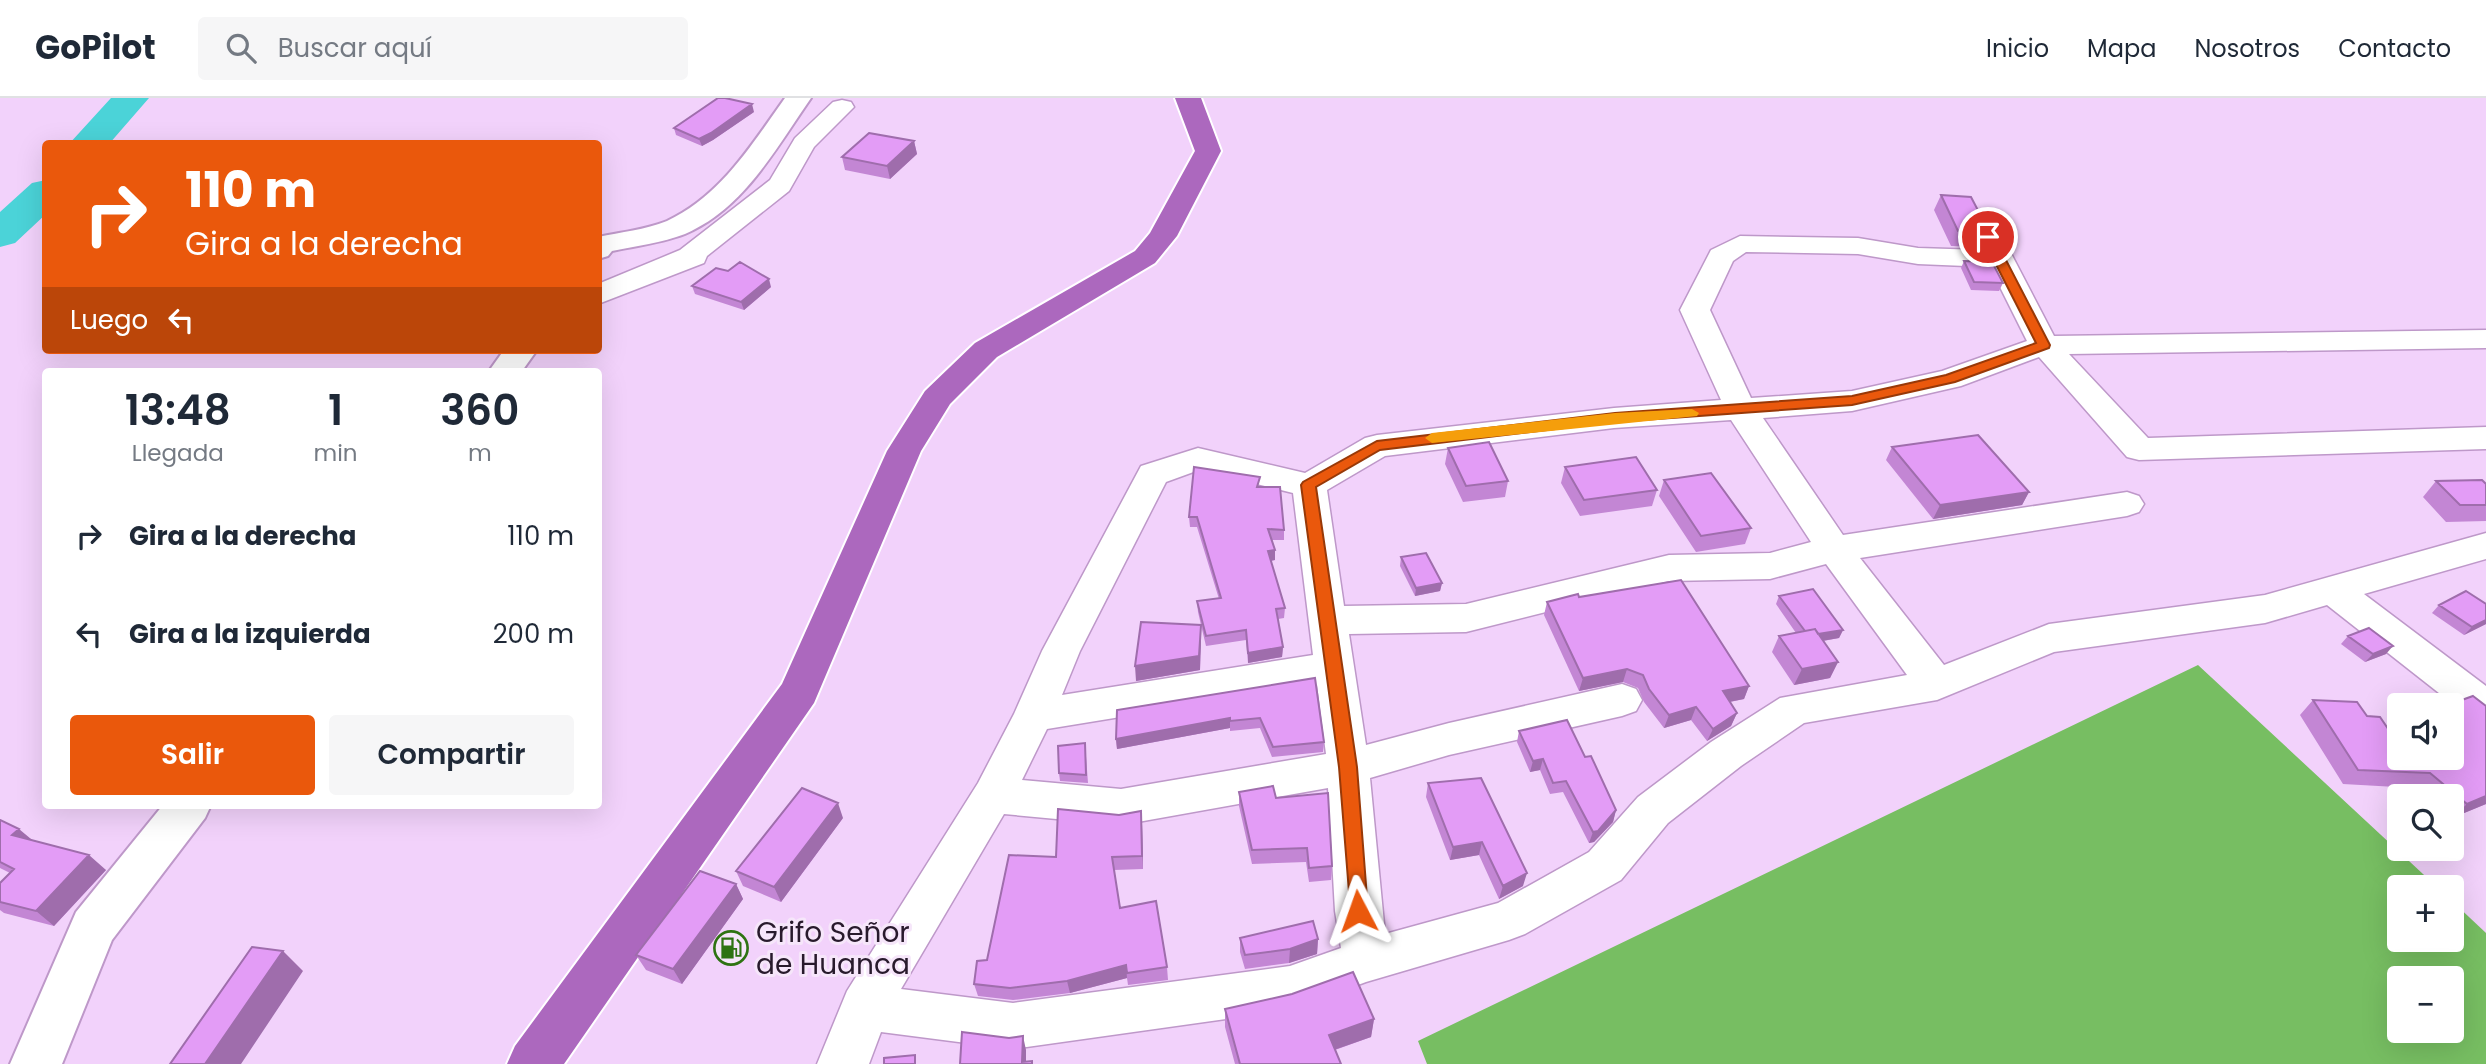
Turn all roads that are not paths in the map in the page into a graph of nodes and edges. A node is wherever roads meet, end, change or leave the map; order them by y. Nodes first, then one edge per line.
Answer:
1 (798, 98) edge
2 (1188, 98) edge
3 (842, 107) dead end
4 (602, 245) edge
5 (1994, 248) joint
6 (602, 293) edge
7 (2486, 338) edge
8 (2044, 345) junction
9 (518, 354) edge
10 (507, 368) edge
11 (1741, 410) junction
12 (2486, 438) edge
13 (1309, 485) junction
14 (2127, 504) dead end
15 (2486, 546) edge
16 (1834, 549) junction
17 (2333, 590) junction
18 (1328, 620) junction
19 (1334, 667) junction
20 (1937, 685) junction
21 (1622, 700) dead end
22 (2486, 708) edge
23 (1034, 715) junction
24 (1348, 767) junction
25 (993, 795) junction
26 (186, 809) edge
27 (1366, 961) junction
28 (864, 1007) junction
29 (36, 1064) edge
30 (533, 1064) edge
31 (842, 1064) edge

1 - 4 street
2 - 30 highway
3 - 6 street
5 - 8 street
5 - 11 street
7 - 8 street
8 - 11 street
8 - 12 street
9 - 10 street
11 - 13 street
11 - 16 street
13 - 18 street
13 - 23 street
14 - 16 street
15 - 17 street
16 - 18 street
16 - 20 street
17 - 20 street
17 - 22 street
18 - 19 street
19 - 23 street
19 - 24 street
20 - 27 street
21 - 24 street
23 - 25 street
24 - 25 street
24 - 27 street
25 - 28 street
26 - 29 street
27 - 28 street
28 - 31 street

